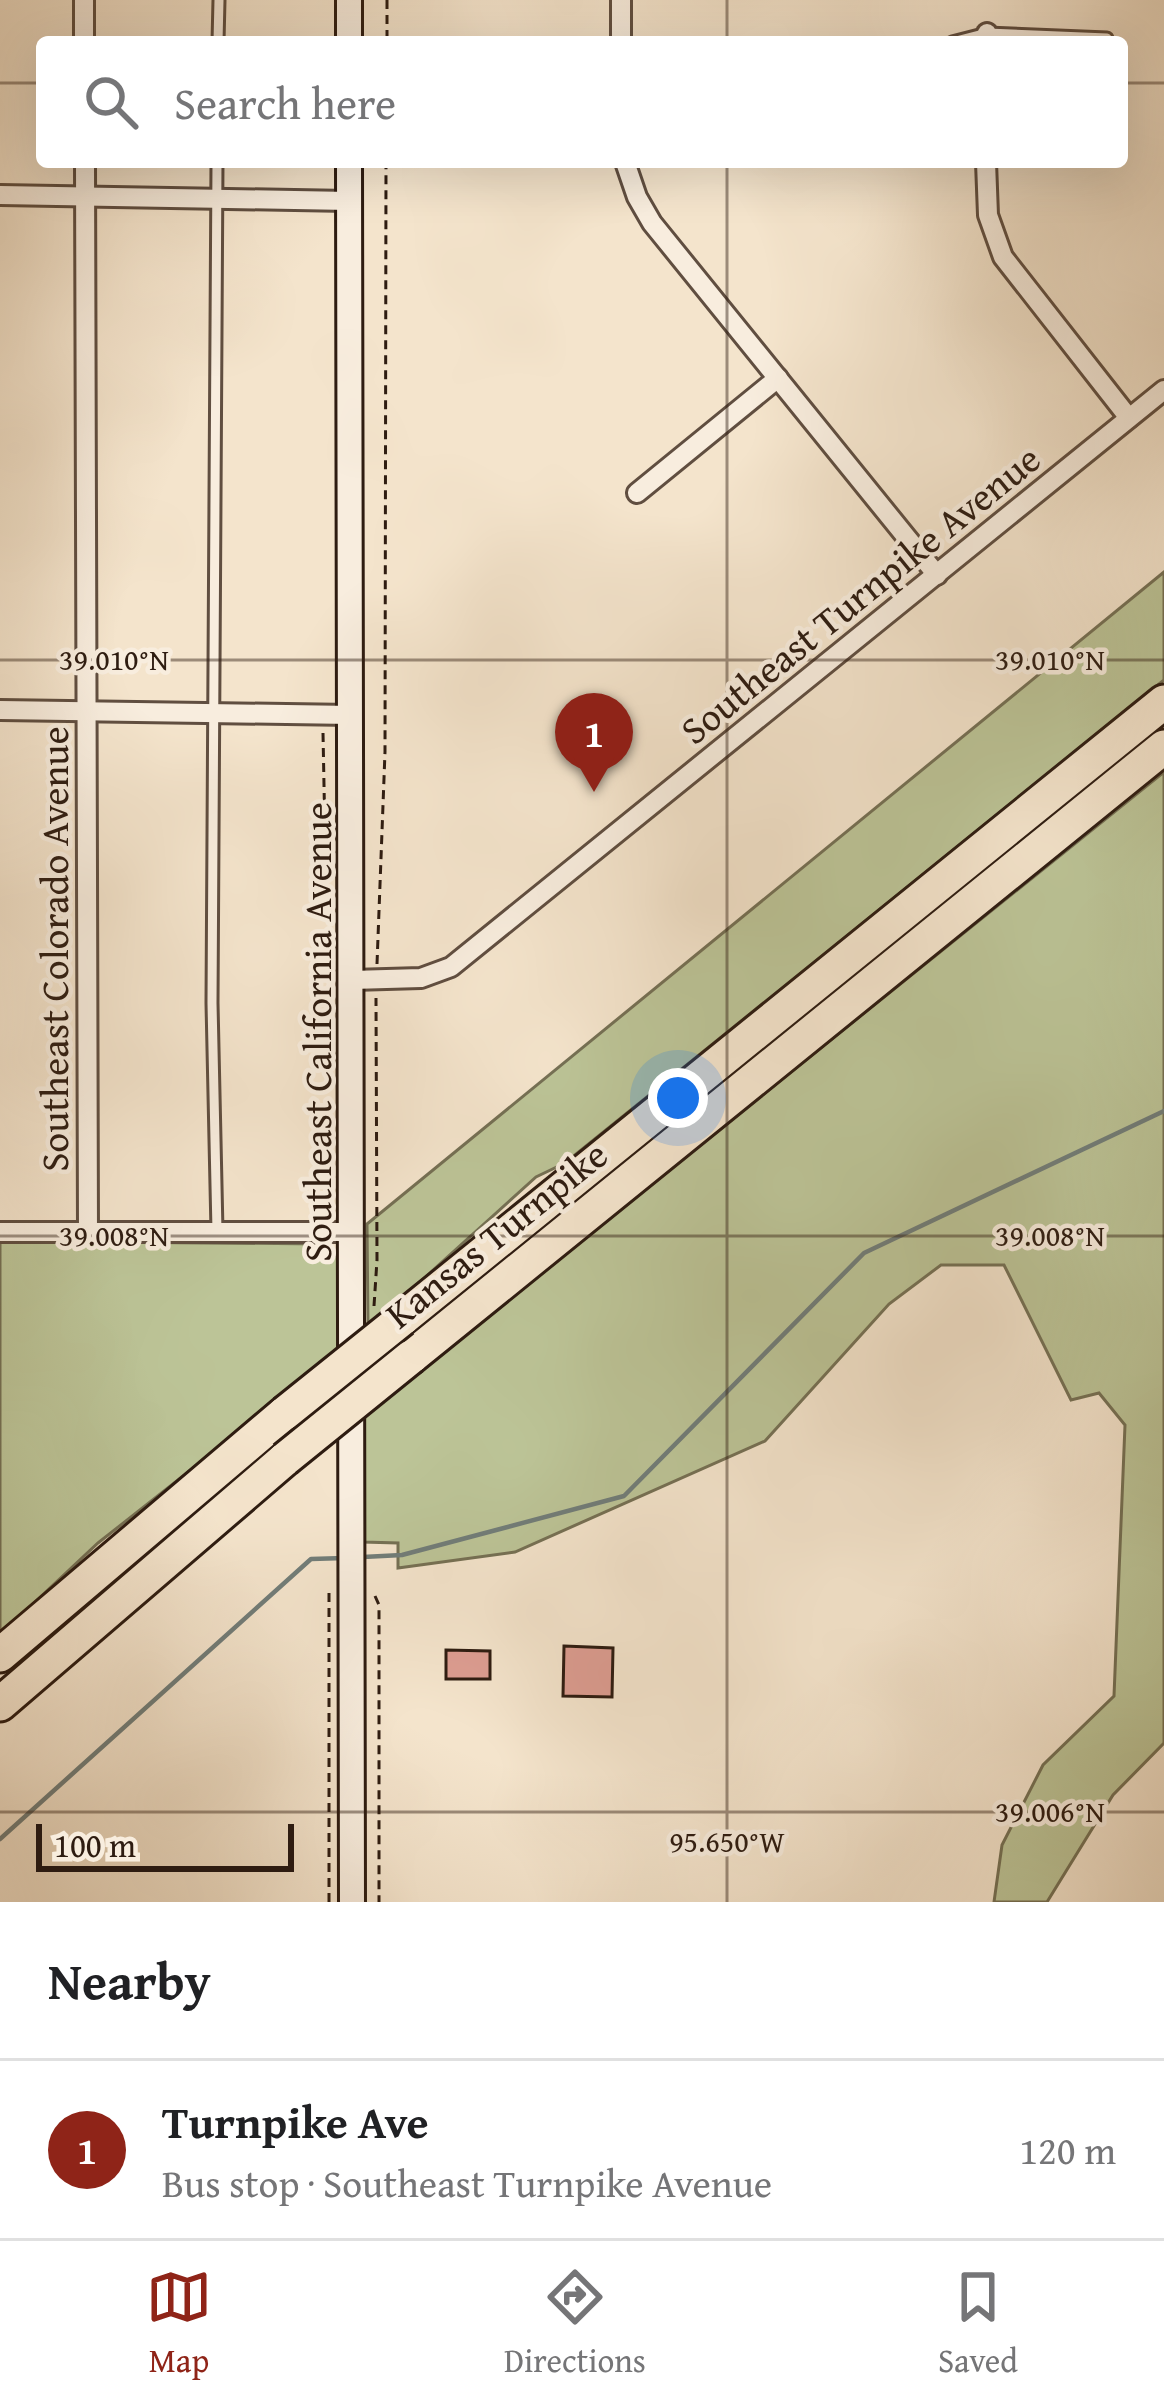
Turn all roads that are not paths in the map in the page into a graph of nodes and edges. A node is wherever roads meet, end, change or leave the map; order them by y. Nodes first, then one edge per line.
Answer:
1 (84, 0) edge
2 (218, 0) edge
3 (349, 0) edge
4 (621, 0) edge
5 (84, 36) edge
6 (218, 36) edge
7 (349, 36) edge
8 (621, 36) edge
9 (85, 168) edge
10 (217, 168) edge
11 (349, 168) edge
12 (627, 168) edge
13 (986, 168) edge
14 (0, 195) edge
15 (85, 196) junction
16 (349, 201) junction
17 (216, 202) junction
18 (778, 378) junction
19 (1164, 390) edge
20 (1129, 418) junction
21 (637, 493) dead end
22 (937, 575) junction
23 (1164, 702) edge
24 (0, 710) edge
25 (86, 710) junction
26 (214, 713) junction
27 (352, 715) junction
28 (1164, 747) edge
29 (364, 980) junction
30 (0, 1232) edge
31 (88, 1232) junction
32 (352, 1232) junction
33 (217, 1233) junction
34 (0, 1655) edge
35 (0, 1704) edge
36 (352, 1902) edge

1 - 5 street
2 - 6 lane
3 - 7 main road
4 - 8 street
9 - 15 street, Southeast Colorado Avenue
10 - 17 lane
11 - 16 main road, Southeast California Avenue
12 - 18 street
13 - 20 street
14 - 15 street
15 - 17 street
15 - 25 street, Southeast Colorado Avenue
16 - 17 street
16 - 27 main road, Southeast California Avenue
17 - 26 lane
18 - 21 street
18 - 22 street
19 - 20 street, Southeast Turnpike Avenue
20 - 22 street, Southeast Turnpike Avenue
22 - 29 street, Southeast Turnpike Avenue
23 - 34 highway, Kansas Turnpike, bridge
24 - 25 street
25 - 26 street
25 - 31 street, Southeast Colorado Avenue
26 - 27 street
26 - 33 lane
27 - 29 main road, Southeast California Avenue
28 - 35 highway, Kansas Turnpike, bridge
29 - 32 main road, Southeast California Avenue
30 - 31 street
31 - 33 street
32 - 33 street
32 - 36 main road, Southeast California Avenue

